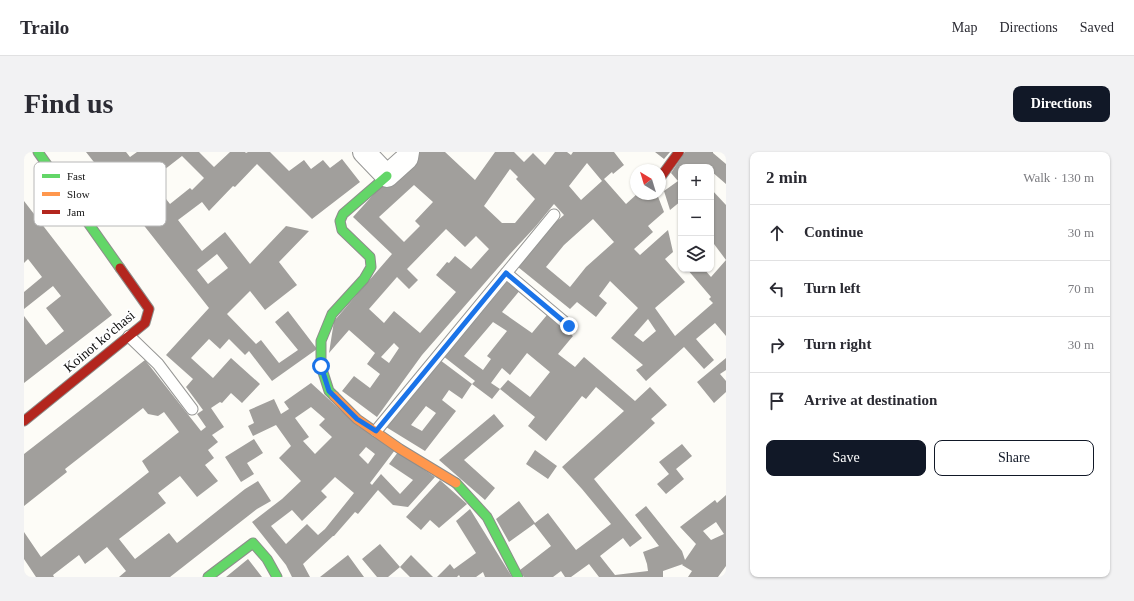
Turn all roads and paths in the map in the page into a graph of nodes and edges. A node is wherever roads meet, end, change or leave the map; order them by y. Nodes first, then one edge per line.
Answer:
1 (364, 152) edge
2 (408, 152) edge
3 (679, 152) edge
4 (666, 170) edge
5 (387, 176) junction
6 (554, 215) dead end
7 (93, 226) edge
8 (506, 273) junction
9 (569, 326) dead end
10 (129, 336) junction
11 (192, 409) dead end
12 (24, 421) edge
13 (376, 431) junction
14 (208, 577) edge
15 (277, 577) edge
16 (518, 577) edge

1 - 5 street
2 - 5 street
3 - 4 street
5 - 13 street
6 - 8 lane
7 - 10 street, Koinot ko'chasi
8 - 9 lane
8 - 13 lane
10 - 11 lane
10 - 12 street, Koinot ko'chasi
13 - 16 street
14 - 15 street

